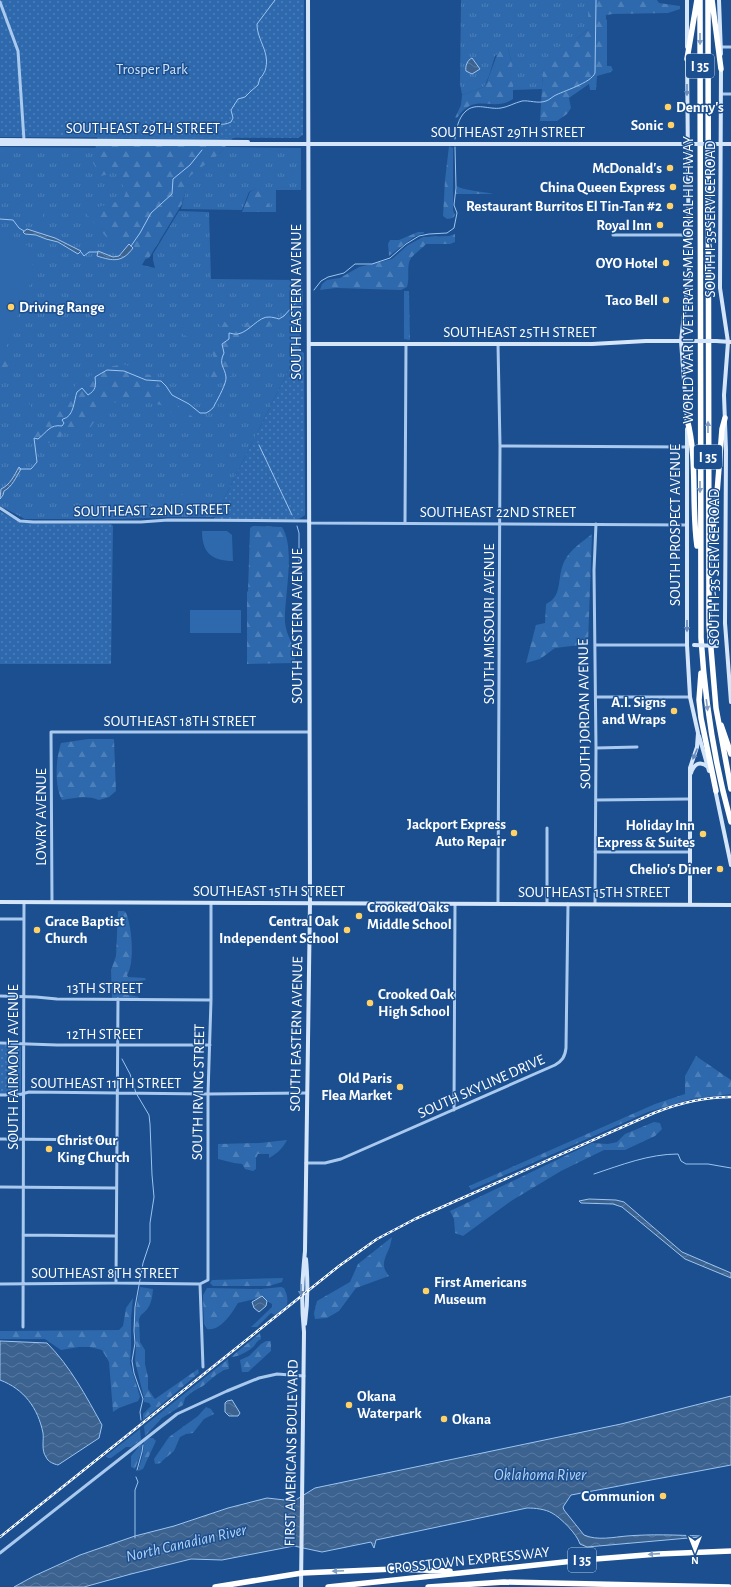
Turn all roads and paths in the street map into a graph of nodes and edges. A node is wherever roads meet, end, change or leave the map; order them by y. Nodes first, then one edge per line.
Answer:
1 (308, 0) edge
2 (687, 0) edge
3 (699, 0) edge
4 (708, 0) edge
5 (712, 0) edge
6 (719, 0) edge
7 (0, 2) edge
8 (721, 47) junction
9 (731, 47) edge
10 (687, 59) junction
11 (722, 68) junction
12 (722, 94) junction
13 (731, 94) edge
14 (0, 140) edge
15 (24, 142) junction
16 (0, 144) edge
17 (308, 144) junction
18 (687, 144) junction
19 (722, 144) junction
20 (731, 144) edge
21 (613, 235) dead end
22 (689, 235) junction
23 (681, 341) junction
24 (729, 342) edge
25 (309, 344) junction
26 (406, 344) junction
27 (498, 344) junction
28 (728, 418) edge
29 (687, 419) junction
30 (500, 446) junction
31 (688, 447) junction
32 (726, 482) junction
33 (731, 482) edge
34 (0, 508) edge
35 (309, 522) junction
36 (405, 523) junction
37 (499, 524) junction
38 (596, 524) junction
39 (687, 524) junction
40 (728, 524) edge
41 (700, 563) junction
42 (708, 564) junction
43 (595, 645) junction
44 (687, 645) junction
45 (726, 647) junction
46 (731, 647) edge
47 (702, 652) junction
48 (690, 696) junction
49 (596, 697) junction
50 (731, 702) edge
51 (716, 708) junction
52 (51, 732) joint
53 (309, 732) junction
54 (698, 734) junction
55 (637, 747) dead end
56 (596, 748) junction
57 (731, 754) edge
58 (709, 768) junction
59 (691, 773) junction
60 (731, 789) edge
61 (716, 790) junction
62 (690, 799) junction
63 (596, 800) junction
64 (731, 822) edge
65 (547, 828) dead end
66 (596, 852) junction
67 (690, 852) junction
68 (731, 865) edge
69 (0, 902) edge
70 (24, 902) junction
71 (52, 902) junction
72 (310, 902) junction
73 (211, 903) junction
74 (455, 904) junction
75 (498, 904) junction
76 (548, 904) junction
77 (568, 904) junction
78 (595, 904) junction
79 (690, 904) junction
80 (731, 904) edge
81 (24, 918) junction
82 (0, 919) edge
83 (0, 996) edge
84 (24, 996) junction
85 (118, 999) junction
86 (211, 1000) junction
87 (0, 1043) edge
88 (118, 1044) junction
89 (23, 1045) junction
90 (210, 1045) junction
91 (117, 1093) junction
92 (307, 1093) junction
93 (23, 1094) junction
94 (208, 1094) junction
95 (0, 1095) edge
96 (454, 1110) junction
97 (0, 1140) edge
98 (24, 1140) junction
99 (116, 1140) junction
100 (306, 1163) junction
101 (0, 1188) edge
102 (23, 1188) junction
103 (116, 1188) junction
104 (23, 1235) junction
105 (116, 1236) junction
106 (208, 1280) joint
107 (116, 1283) junction
108 (0, 1284) edge
109 (23, 1284) junction
110 (200, 1284) junction
111 (23, 1327) dead end
112 (304, 1332) joint
113 (203, 1367) dead end
114 (304, 1376) junction
115 (731, 1551) edge
116 (0, 1553) edge
117 (470, 1572) junction
118 (302, 1573) junction
119 (504, 1582) junction
120 (215, 1587) edge
121 (301, 1587) edge
122 (328, 1587) edge
123 (428, 1587) edge
124 (477, 1587) edge
125 (729, 1587) edge

1 - 17 main road, SOUTH EASTERN AVENUE
2 - 10 main road, SOUTH PROSPECT AVENUE
3 - 10 highway
3 -> 41 highway, WORLD WAR I VETERANS MEMORIAL HIGHWAY / I 35
42 -> 4 highway, WORLD WAR I VETERANS MEMORIAL HIGHWAY / I 35
5 - 11 highway
6 - 8 main road, SOUTH I-35 SERVICE ROAD
7 - 15 street
8 - 9 street
8 - 11 main road, SOUTH I-35 SERVICE ROAD
10 -> 18 main road, SOUTH PROSPECT AVENUE
11 - 12 main road, SOUTH I-35 SERVICE ROAD
12 - 13 street
12 - 19 main road, SOUTH I-35 SERVICE ROAD
14 - 15 main road, SOUTHEAST 29TH STREET
15 - 16 main road, SOUTHEAST 29TH STREET
15 - 17 main road, SOUTHEAST 29TH STREET
17 - 18 main road, SOUTHEAST 29TH STREET
17 - 25 main road, SOUTH EASTERN AVENUE
18 - 19 main road, SOUTHEAST 29TH STREET, bridge
18 - 22 main road, SOUTH PROSPECT AVENUE
19 - 20 main road, SOUTHEAST 29TH STREET
19 - 24 main road, SOUTH I-35 SERVICE ROAD
21 - 22 street
22 - 23 main road, SOUTH PROSPECT AVENUE
23 - 24 main road, SOUTHEAST 25TH STREET, bridge
23 - 27 main road, SOUTHEAST 25TH STREET
23 - 29 main road, SOUTH PROSPECT AVENUE
24 - 28 main road, SOUTH I-35 SERVICE ROAD
25 - 26 main road, SOUTHEAST 25TH STREET
25 - 35 main road, SOUTH EASTERN AVENUE
26 - 27 main road, SOUTHEAST 25TH STREET
26 - 36 street
27 - 30 street, SOUTH MISSOURI AVENUE
28 - 32 main road, SOUTH I-35 SERVICE ROAD
28 - 42 highway
29 - 31 main road, SOUTH PROSPECT AVENUE
29 - 41 highway
30 - 31 street
30 - 37 street, SOUTH MISSOURI AVENUE
31 - 39 main road, SOUTH PROSPECT AVENUE
32 - 33 street
32 - 40 main road, SOUTH I-35 SERVICE ROAD
34 - 35 street, SOUTHEAST 22ND STREET
35 - 36 street, SOUTHEAST 22ND STREET
35 - 53 main road, SOUTH EASTERN AVENUE
36 - 37 street, SOUTHEAST 22ND STREET
37 - 38 street, SOUTHEAST 22ND STREET
37 - 75 street, SOUTH MISSOURI AVENUE
38 - 39 street, SOUTHEAST 22ND STREET
38 - 43 street, SOUTH JORDAN AVENUE
39 -> 44 main road, SOUTH PROSPECT AVENUE
40 - 45 main road, SOUTH I-35 SERVICE ROAD
41 - 47 highway, WORLD WAR I VETERANS MEMORIAL HIGHWAY / I 35
42 - 51 highway, WORLD WAR I VETERANS MEMORIAL HIGHWAY / I 35
43 - 44 street
43 - 49 street, SOUTH JORDAN AVENUE
44 - 45 main road, bridge
44 - 48 main road, SOUTH PROSPECT AVENUE
45 - 46 street
45 - 50 main road, SOUTH I-35 SERVICE ROAD
47 - 61 highway
47 -> 64 highway, WORLD WAR I VETERANS MEMORIAL HIGHWAY / I 35
48 - 49 street
48 - 54 main road, SOUTH PROSPECT AVENUE
49 - 56 street, SOUTH JORDAN AVENUE
51 - 57 highway
51 - 60 highway, WORLD WAR I VETERANS MEMORIAL HIGHWAY / I 35
52 - 53 street, SOUTHEAST 18TH STREET
52 - 71 street, LOWRY AVENUE
53 - 72 main road, SOUTH EASTERN AVENUE
54 - 58 main road
54 -> 59 main road, SOUTH PROSPECT AVENUE
55 - 56 street
56 - 63 street, SOUTH JORDAN AVENUE
58 - 59 main road
58 - 61 main road
59 - 62 main road, SOUTH PROSPECT AVENUE
61 - 68 main road
62 - 63 street
62 - 67 main road, SOUTH PROSPECT AVENUE
63 - 66 street, SOUTH JORDAN AVENUE
65 - 76 street
66 - 67 street
66 - 78 street, SOUTH JORDAN AVENUE
67 - 79 main road, SOUTH PROSPECT AVENUE
69 - 70 main road, SOUTHEAST 15TH STREET
70 - 71 main road, SOUTHEAST 15TH STREET
70 - 81 street, SOUTH FAIRMONT AVENUE
71 - 73 main road, SOUTHEAST 15TH STREET
72 - 73 main road, SOUTHEAST 15TH STREET
72 - 74 main road, SOUTHEAST 15TH STREET
72 - 92 main road, SOUTH EASTERN AVENUE
73 - 86 street, SOUTH IRVING STREET
74 - 75 main road, SOUTHEAST 15TH STREET
74 - 96 street
75 - 76 main road, SOUTHEAST 15TH STREET
76 - 77 main road, SOUTHEAST 15TH STREET
77 - 78 main road, SOUTHEAST 15TH STREET
77 - 96 street, SOUTH SKYLINE DRIVE
78 - 79 main road, SOUTHEAST 15TH STREET
79 - 80 main road, SOUTHEAST 15TH STREET
81 - 82 street
81 - 84 street, SOUTH FAIRMONT AVENUE
83 - 84 street, 13TH STREET
84 - 85 street, 13TH STREET
84 - 89 street, SOUTH FAIRMONT AVENUE
85 - 86 street, 13TH STREET
85 - 88 street
86 - 90 street, SOUTH IRVING STREET
87 - 89 street, 12TH STREET
88 - 89 street, 12TH STREET
88 - 90 street, 12TH STREET
88 - 91 street
89 - 93 street, SOUTH FAIRMONT AVENUE
90 - 94 street, SOUTH IRVING STREET
91 - 93 street, SOUTHEAST 11TH STREET
91 - 94 street, SOUTHEAST 11TH STREET
91 - 99 street
92 - 94 street, SOUTHEAST 11TH STREET
92 - 100 main road, SOUTH EASTERN AVENUE
93 - 95 street, SOUTHEAST 11TH STREET
93 - 98 street, SOUTH FAIRMONT AVENUE
94 - 106 street, SOUTH IRVING STREET
96 - 100 street, SOUTH SKYLINE DRIVE
97 - 98 street
98 - 99 street
98 - 102 street, SOUTH FAIRMONT AVENUE
99 - 103 street
100 - 112 main road, SOUTH EASTERN AVENUE
101 - 102 street
102 - 103 street
102 - 104 street, SOUTH FAIRMONT AVENUE
103 - 105 street
104 - 105 street
104 - 109 street, SOUTH FAIRMONT AVENUE
105 - 107 street
106 - 110 street, SOUTHEAST 8TH STREET
107 - 109 street, SOUTHEAST 8TH STREET
107 - 110 street, SOUTHEAST 8TH STREET
108 - 109 street, SOUTHEAST 8TH STREET
109 - 111 street, SOUTH FAIRMONT AVENUE
110 - 113 street
112 - 114 main road, FIRST AMERICANS BOULEVARD
114 - 116 street
114 - 118 main road, FIRST AMERICANS BOULEVARD
115 -> 117 highway, CROSSTOWN EXPRESSWAY / I 35
117 -> 118 highway
117 - 122 highway, CROSSTOWN EXPRESSWAY / I 35
118 - 120 highway
118 - 121 main road, FIRST AMERICANS BOULEVARD
119 - 123 highway, CROSSTOWN EXPRESSWAY / I 35
119 - 124 highway
119 - 125 highway, CROSSTOWN EXPRESSWAY / I 35

